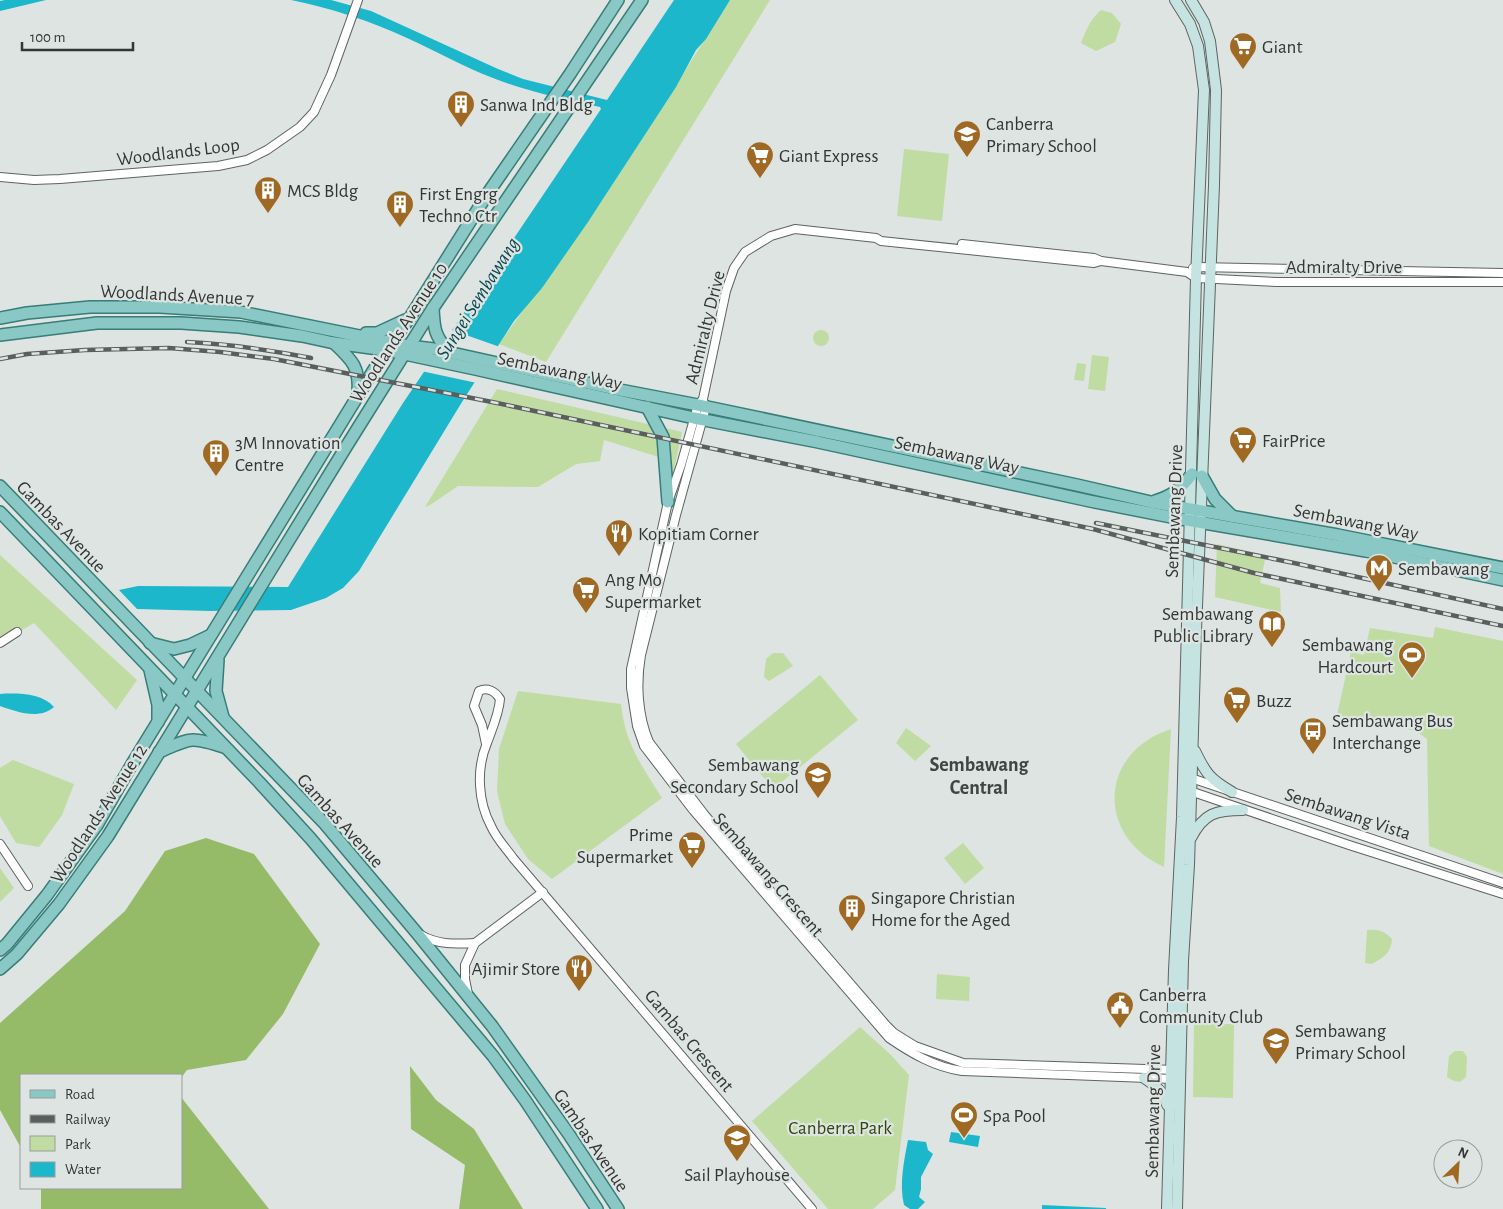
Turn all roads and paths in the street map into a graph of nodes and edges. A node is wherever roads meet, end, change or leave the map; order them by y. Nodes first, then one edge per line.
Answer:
1 (618, 0) edge
2 (642, 0) edge
3 (1175, 0) edge
4 (1191, 0) edge
5 (357, 3) edge
6 (0, 177) edge
7 (1210, 267) junction
8 (1192, 269) junction
9 (1503, 273) edge
10 (1196, 278) junction
11 (1210, 279) junction
12 (1503, 282) edge
13 (432, 308) junction
14 (0, 318) edge
15 (409, 319) junction
16 (355, 334) junction
17 (0, 335) edge
18 (334, 343) junction
19 (388, 346) junction
20 (407, 350) junction
21 (449, 352) junction
22 (432, 354) junction
23 (506, 370) junction
24 (358, 395) junction
25 (702, 404) junction
26 (647, 407) junction
27 (698, 418) junction
28 (1197, 475) junction
29 (1077, 485) junction
30 (0, 486) edge
31 (1090, 501) junction
32 (668, 502) junction
33 (1151, 502) junction
34 (1196, 510) junction
35 (0, 512) edge
36 (1233, 517) junction
37 (1196, 522) junction
38 (1503, 568) edge
39 (1503, 580) edge
40 (17, 632) dead end
41 (211, 635) junction
42 (0, 643) edge
43 (150, 643) junction
44 (219, 655) junction
45 (149, 668) junction
46 (184, 680) junction
47 (196, 692) junction
48 (175, 695) junction
49 (186, 707) junction
50 (158, 722) junction
51 (225, 722) junction
52 (486, 744) junction
53 (1193, 747) junction
54 (226, 748) junction
55 (158, 752) junction
56 (1188, 777) junction
57 (1188, 790) junction
58 (1232, 792) junction
59 (1243, 810) junction
60 (1190, 839) junction
61 (0, 844) edge
62 (1503, 883) edge
63 (28, 886) dead end
64 (543, 892) junction
65 (1503, 894) edge
66 (416, 932) junction
67 (475, 943) junction
68 (0, 950) edge
69 (0, 969) edge
70 (468, 996) junction
71 (507, 1048) junction
72 (492, 1056) junction
73 (1175, 1075) junction
74 (1144, 1078) junction
75 (538, 1091) junction
76 (525, 1100) junction
77 (1170, 1113) junction
78 (596, 1209) edge
79 (618, 1209) edge
80 (812, 1209) edge
81 (1167, 1209) edge
82 (1176, 1209) edge

1 - 15 main road, Woodlands Avenue 10
2 - 13 main road, Woodlands Avenue 10
3 - 8 main road, Sembawang Drive
4 - 7 main road, Sembawang Drive
5 - 6 street, Woodlands Loop
7 - 8 street, Admiralty Drive
7 - 9 street, Admiralty Drive
7 - 11 main road, Sembawang Drive
8 - 10 main road, Sembawang Drive
8 - 25 street, Admiralty Drive
10 - 11 street, Admiralty Drive
10 - 28 main road, Sembawang Drive
11 - 12 street, Admiralty Drive
11 - 28 main road, Sembawang Drive
13 - 20 main road, Woodlands Avenue 10
13 - 21 main road
14 - 16 main road, Woodlands Avenue 7
15 - 16 main road
15 - 19 main road, Woodlands Avenue 10
16 - 19 main road, Woodlands Avenue 7
17 - 18 main road, Woodlands Avenue 7
18 - 19 main road, Woodlands Avenue 7
18 - 24 main road
19 - 20 main road, Woodlands Avenue 7
19 - 24 main road, Woodlands Avenue 10
20 - 22 main road, Sembawang Way
20 - 44 main road, Woodlands Avenue 10
21 - 22 main road, Sembawang Way
21 - 23 main road, Sembawang Way
22 - 23 main road, Sembawang Way
23 - 25 main road, Sembawang Way
23 - 26 main road, Sembawang Way
24 - 41 main road, Woodlands Avenue 10
25 - 27 street, Sembawang Crescent
25 - 29 main road, Sembawang Way
26 - 27 main road, Sembawang Way
26 - 32 main road
27 - 31 main road, Sembawang Way
27 - 32 street, Sembawang Crescent
27 - 73 street, Sembawang Crescent
28 - 33 main road
28 - 34 main road, Sembawang Drive
28 - 36 main road
29 - 31 main road
29 - 33 main road, Sembawang Way
30 - 43 main road, Gambas Avenue
31 - 37 main road, Sembawang Way
32 - 74 street, Sembawang Crescent
33 - 34 main road, Sembawang Way
34 - 36 main road, Sembawang Way
34 - 37 main road, Sembawang Drive
35 - 45 main road, Gambas Avenue
36 - 38 main road, Sembawang Way
37 - 39 main road, Sembawang Way
37 - 53 main road, Sembawang Drive
37 - 56 main road, Sembawang Drive
40 - 42 street
41 - 43 main road
41 - 46 main road, Woodlands Avenue 10
43 - 46 main road, Gambas Avenue
44 - 47 main road, Woodlands Avenue 10
44 - 51 main road
45 - 48 main road, Gambas Avenue
45 - 50 main road
46 - 47 main road, Gambas Avenue
46 - 48 main road, Woodlands Avenue 12
47 - 49 main road, Woodlands Avenue 12
47 - 51 main road, Gambas Avenue
48 - 49 main road, Gambas Avenue
48 - 50 main road, Woodlands Avenue 12
49 - 54 main road, Gambas Avenue
49 - 55 main road, Woodlands Avenue 12
50 - 68 main road, Woodlands Avenue 12
51 - 66 main road, Gambas Avenue
52 - 52 street, Gambas Crescent
52 - 64 street, Gambas Crescent
53 - 56 main road, Sembawang Drive
53 - 58 main road
54 - 55 main road
54 - 72 main road, Gambas Avenue
55 - 69 main road, Woodlands Avenue 12
56 - 57 main road, Sembawang Drive
56 - 58 street, Sembawang Vista
57 - 59 street, Sembawang Vista
57 - 60 main road, Sembawang Drive
57 - 73 main road, Sembawang Drive
58 - 62 street, Sembawang Vista
59 - 60 main road
59 - 65 street, Sembawang Vista
60 - 73 main road, Sembawang Drive
61 - 63 street
64 - 67 street
64 - 80 street, Gambas Crescent
66 - 67 street
66 - 70 main road, Gambas Avenue
67 - 70 street
70 - 71 main road, Gambas Avenue
71 - 72 main road
71 - 75 main road, Gambas Avenue
72 - 76 main road, Gambas Avenue
73 - 74 street, Sembawang Crescent
73 - 77 main road, Sembawang Drive
73 - 82 main road, Sembawang Drive
74 - 77 main road
75 - 76 main road
75 - 79 main road, Gambas Avenue
76 - 78 main road, Gambas Avenue
77 - 81 main road, Sembawang Drive

